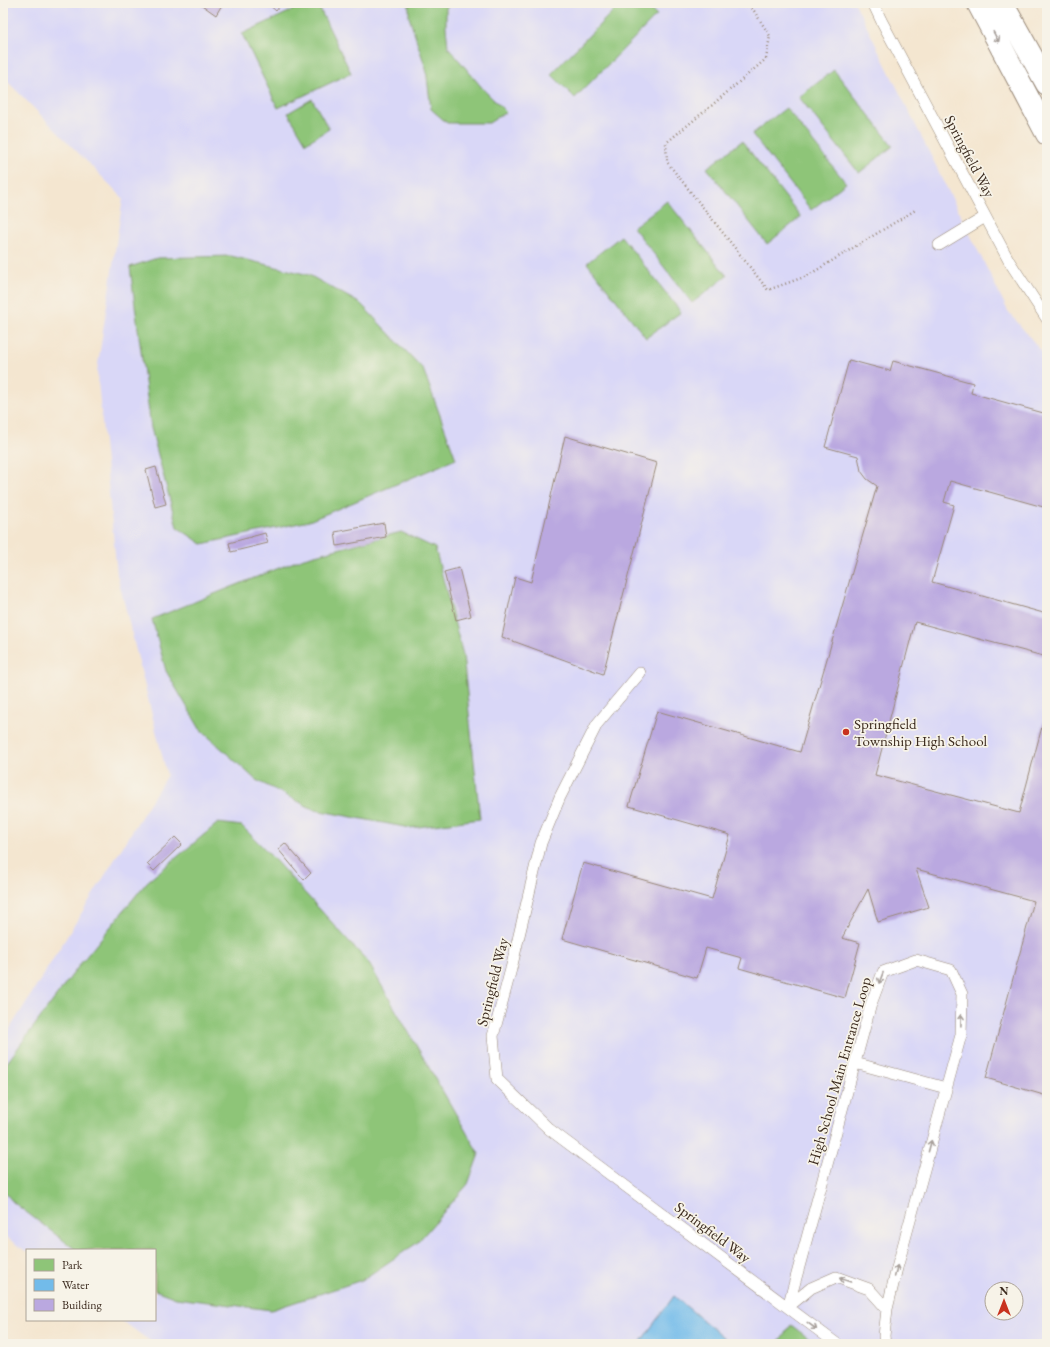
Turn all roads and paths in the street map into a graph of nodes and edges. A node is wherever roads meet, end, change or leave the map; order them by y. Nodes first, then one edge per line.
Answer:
1 (746, 3) edge
2 (873, 3) edge
3 (978, 3) edge
4 (1002, 3) edge
5 (1047, 84) edge
6 (1047, 134) edge
7 (917, 209) dead end
8 (985, 217) junction
9 (939, 246) dead end
10 (1047, 319) edge
11 (640, 673) dead end
12 (856, 1063) junction
13 (946, 1088) junction
14 (788, 1307) junction
15 (887, 1309) junction
16 (837, 1344) edge
17 (885, 1344) edge

1 - 7 path
2 - 8 lane, Springfield Way
3 -> 6 highway
4 - 5 highway
8 - 9 lane
8 - 10 lane, Springfield Way
11 - 14 lane, Springfield Way
12 - 13 lane
13 -> 12 lane, High School Main Entrance Loop
12 - 14 lane, High School Main Entrance Loop
15 -> 13 lane, High School Main Entrance Loop
15 -> 14 lane
14 -> 16 lane, Springfield Way
15 - 17 lane

